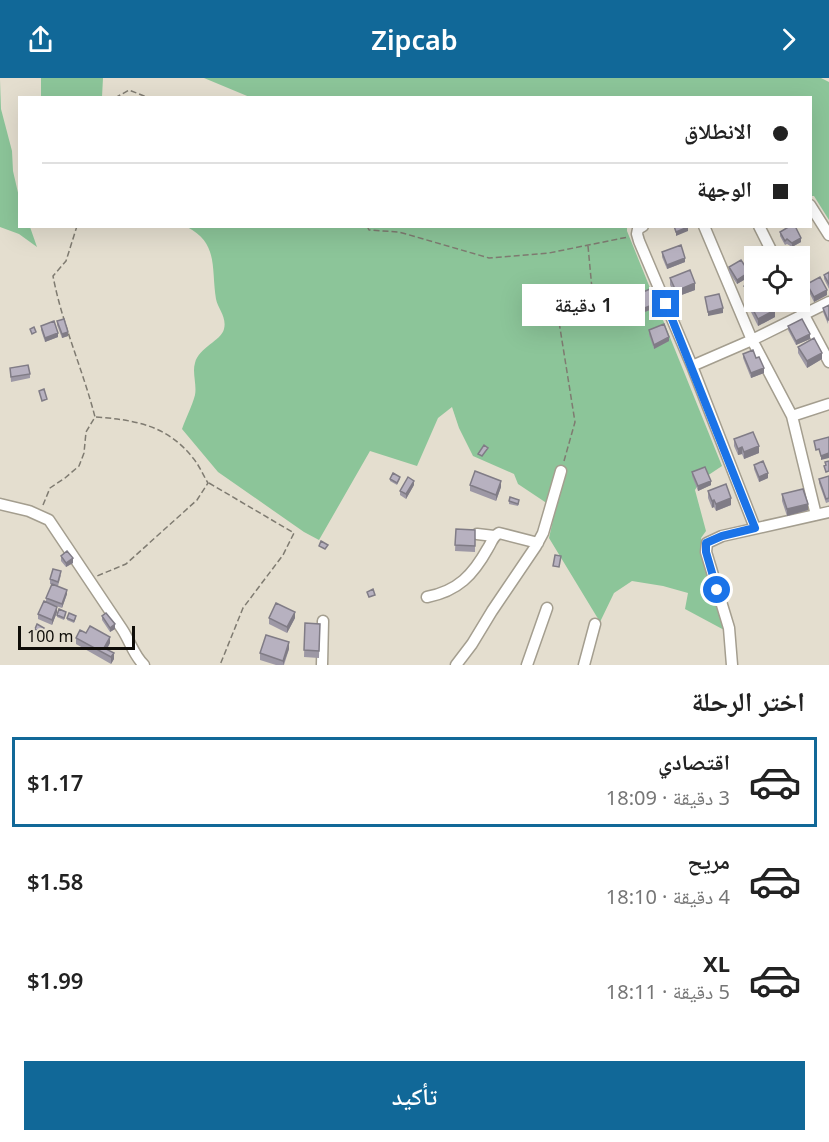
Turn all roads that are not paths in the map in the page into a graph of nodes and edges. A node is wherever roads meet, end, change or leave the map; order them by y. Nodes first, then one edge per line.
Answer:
1 (812, 208) edge
2 (705, 228) edge
3 (760, 228) edge
4 (640, 231) edge
5 (829, 235) edge
6 (769, 246) edge
7 (829, 302) edge
8 (803, 314) junction
9 (752, 340) junction
10 (829, 362) edge
11 (692, 366) junction
12 (829, 405) edge
13 (792, 416) junction
14 (561, 471) road end
15 (0, 504) edge
16 (829, 512) edge
17 (816, 515) junction
18 (755, 528) junction
19 (477, 534) edge
20 (494, 536) junction
21 (538, 543) junction
22 (428, 597) dead end
23 (547, 608) dead end
24 (323, 621) dead end
25 (595, 624) dead end
26 (144, 665) edge
27 (322, 665) edge
28 (456, 665) edge
29 (527, 665) edge
30 (584, 665) edge
31 (732, 665) edge

1 - 5 street
2 - 9 street
3 - 6 street
4 - 11 street
7 - 8 street
8 - 9 street
8 - 10 street
9 - 11 street
9 - 13 street
11 - 18 street
12 - 13 street
13 - 17 street
14 - 21 street
15 - 26 street
16 - 17 street
17 - 18 street
18 - 31 street
19 - 20 street
20 - 21 street
20 - 22 street
21 - 28 street
23 - 29 street
24 - 27 street
25 - 30 street

